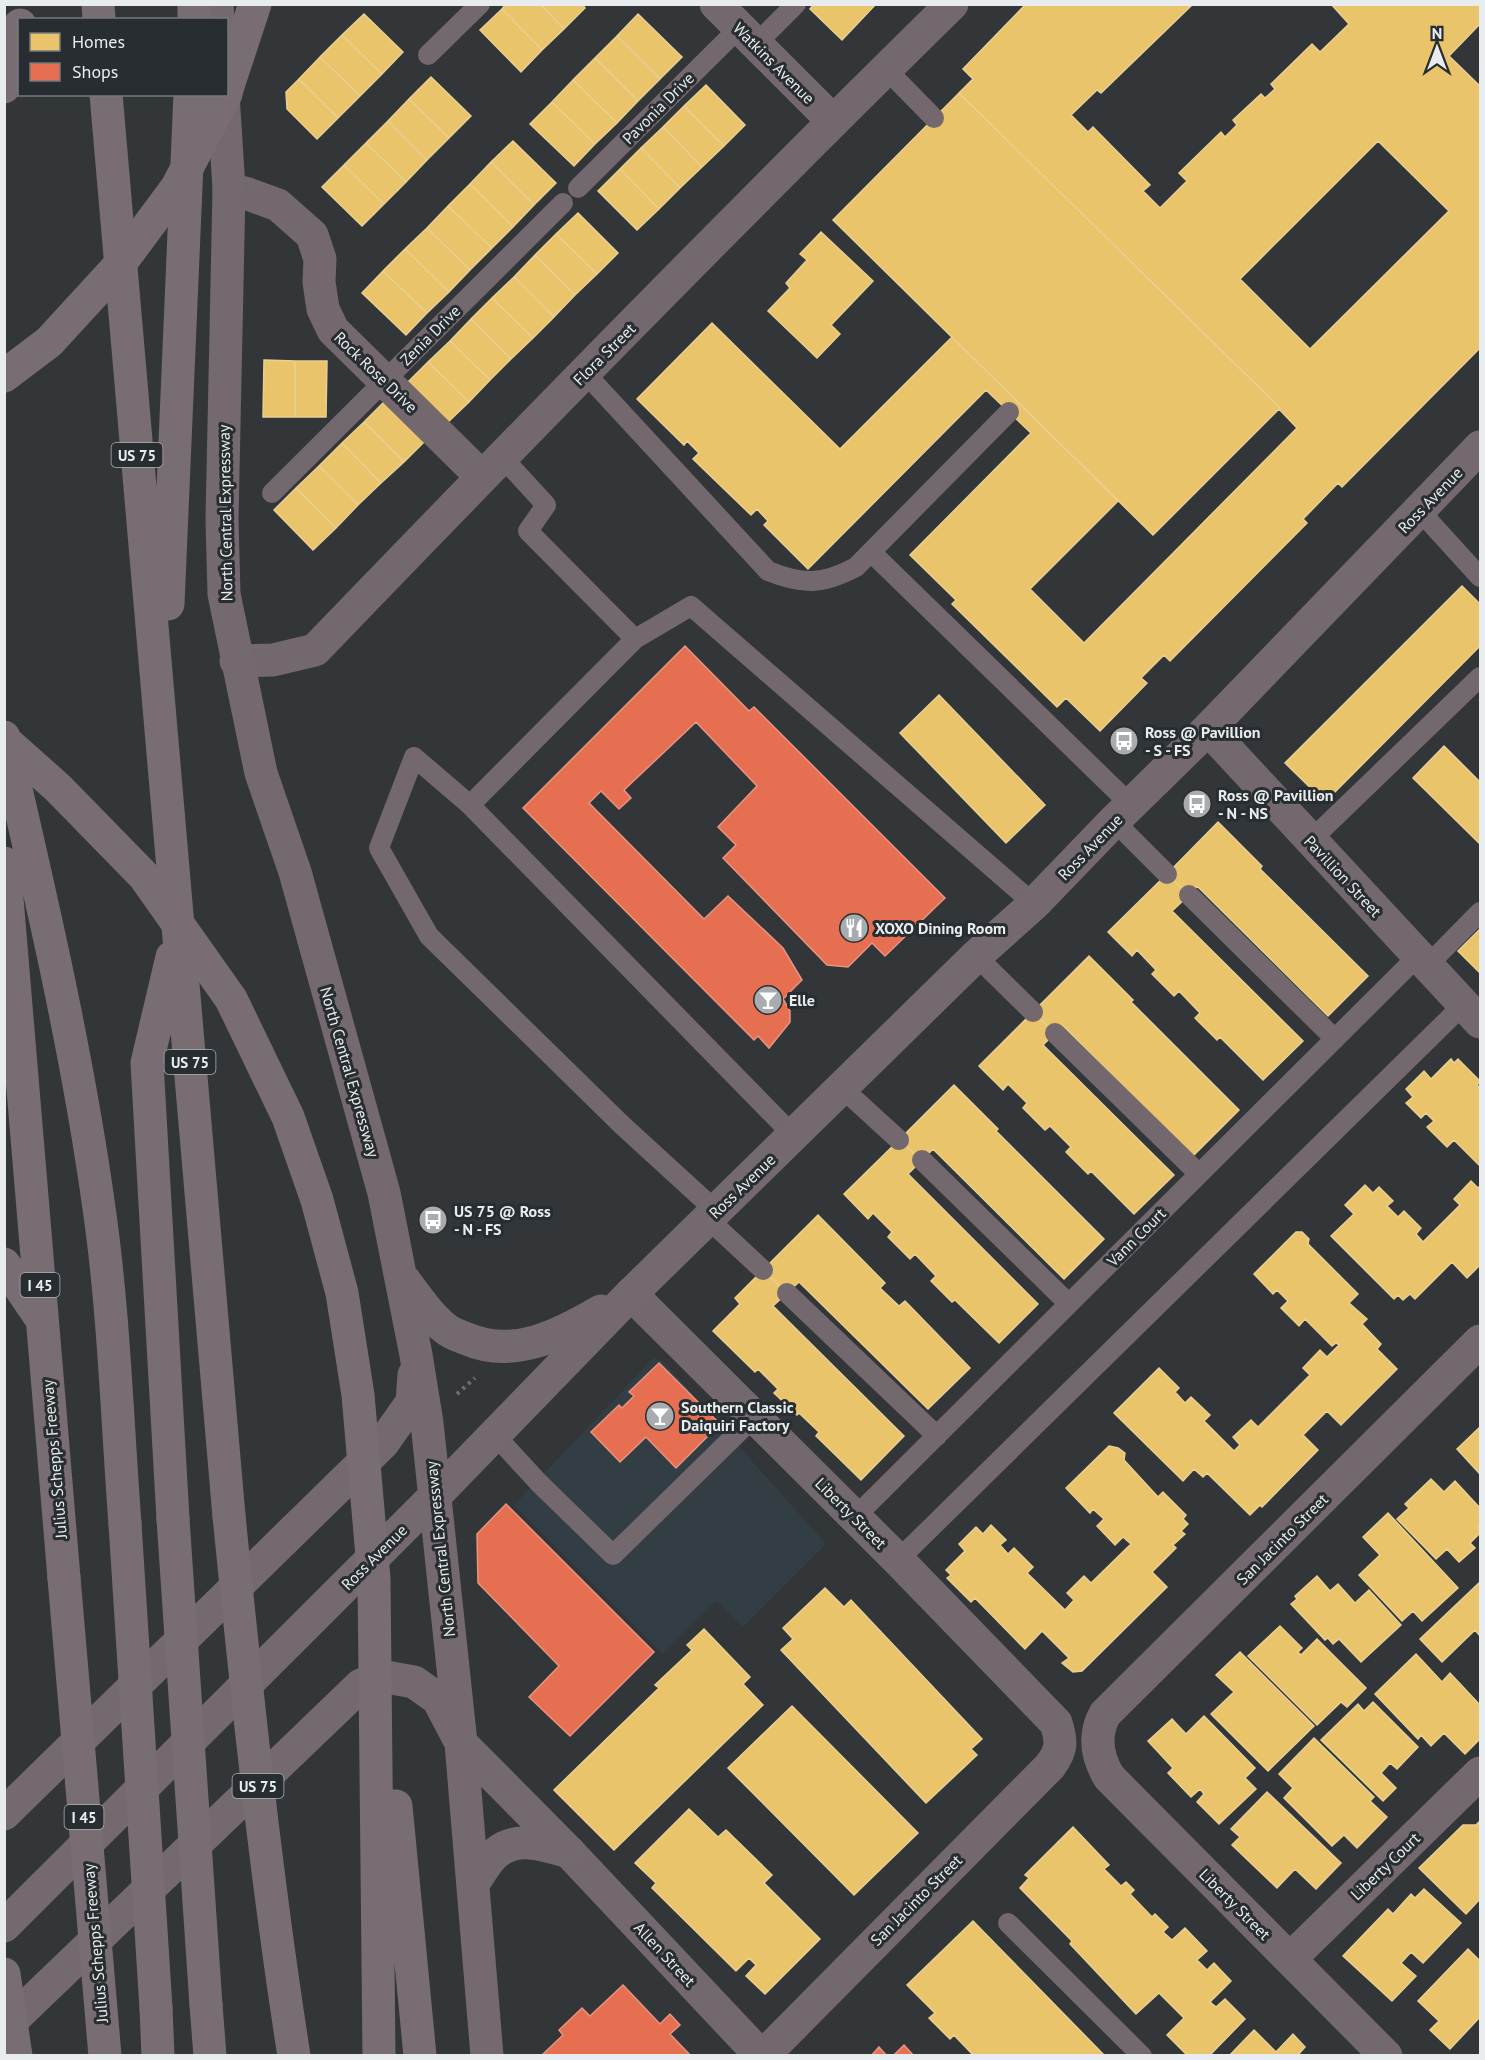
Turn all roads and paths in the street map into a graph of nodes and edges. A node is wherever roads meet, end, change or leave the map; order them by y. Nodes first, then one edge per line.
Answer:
1 (255, 4) edge
2 (480, 4) edge
3 (716, 4) edge
4 (796, 4) edge
5 (952, 4) edge
6 (18, 33) edge
7 (747, 36) junction
8 (428, 55) dead end
9 (886, 69) junction
10 (228, 85) edge
11 (4, 87) edge
12 (106, 96) edge
13 (190, 96) edge
14 (224, 96) edge
15 (225, 96) edge
16 (934, 118) dead end
17 (833, 122) junction
18 (578, 188) dead end
19 (229, 189) junction
20 (563, 203) dead end
21 (585, 373) junction
22 (4, 376) edge
23 (385, 380) junction
24 (1009, 412) dead end
25 (1480, 447) edge
26 (492, 467) junction
27 (272, 493) dead end
28 (1419, 510) junction
29 (871, 552) junction
30 (1480, 577) edge
31 (634, 639) junction
32 (236, 661) junction
33 (1480, 677) edge
34 (1208, 729) junction
35 (4, 739) edge
36 (470, 806) junction
37 (1122, 813) junction
38 (169, 815) junction
39 (1310, 841) junction
40 (4, 863) edge
41 (1167, 873) dead end
42 (1189, 895) dead end
43 (1034, 904) junction
44 (1480, 912) edge
45 (179, 927) junction
46 (976, 956) junction
47 (1422, 961) junction
48 (1034, 1012) dead end
49 (1472, 1013) edge
50 (1055, 1033) dead end
51 (1335, 1039) junction
52 (842, 1088) junction
53 (794, 1135) junction
54 (899, 1140) dead end
55 (922, 1160) dead end
56 (1199, 1174) junction
57 (712, 1215) junction
58 (4, 1264) edge
59 (763, 1270) dead end
60 (401, 1276) junction
61 (788, 1293) dead end
62 (631, 1294) junction
63 (1069, 1304) junction
64 (43, 1322) junction
65 (1479, 1345) edge
66 (416, 1355) junction
67 (475, 1378) dead end
68 (453, 1398) dead end
69 (754, 1417) junction
70 (495, 1435) junction
71 (937, 1436) junction
72 (434, 1498) junction
73 (855, 1518) junction
74 (898, 1560) junction
75 (374, 1580) junction
76 (1061, 1740) joint
77 (461, 1743) junction
78 (1097, 1744) joint
79 (1480, 1773) edge
80 (4, 1814) edge
81 (569, 1852) junction
82 (473, 1884) junction
83 (1008, 1923) dead end
84 (4, 1926) edge
85 (1290, 1959) junction
86 (4, 1974) edge
87 (4, 2028) edge
88 (16, 2055) edge
89 (105, 2055) edge
90 (158, 2055) edge
91 (210, 2055) edge
92 (294, 2055) edge
93 (379, 2055) edge
94 (420, 2055) edge
95 (487, 2055) edge
96 (762, 2055) edge
97 (1142, 2055) edge
98 (1386, 2055) edge

1 - 10 highway
2 - 8 lane
3 - 7 street, Watkins Avenue
4 - 7 lane, Pavonia Drive
5 - 9 street, Flora Street
6 - 11 highway
7 - 17 street, Watkins Avenue
7 - 18 lane, Pavonia Drive
9 - 16 lane
9 - 17 street, Flora Street
12 - 38 highway, US 75
13 - 38 highway
14 - 22 highway, bridge
15 - 19 main road, North Central Expressway
17 - 21 street, Flora Street
19 - 23 street, Rock Rose Drive
19 - 32 main road, North Central Expressway
20 - 23 lane, Zenia Drive
21 - 26 street, Flora Street
21 - 29 lane
23 - 26 street, Rock Rose Drive
23 - 27 lane, Zenia Drive
24 - 29 lane
25 - 28 main road, Ross Avenue
26 - 31 lane
26 - 32 street, Flora Street
28 - 30 lane
28 - 34 main road, Ross Avenue
29 - 37 lane
31 - 36 lane
31 - 43 lane
32 - 60 main road, North Central Expressway
33 - 39 lane
34 - 37 main road, Ross Avenue
34 - 39 street, Pavillion Street
35 - 75 highway, bridge
35 - 90 highway, bridge
36 - 53 lane
36 - 57 lane
37 - 41 lane
37 - 43 main road, Ross Avenue
38 - 45 highway, US 75
39 - 47 street, Pavillion Street
40 - 64 highway, Julius Schepps Freeway / I 45
42 - 51 lane
43 - 46 main road, Ross Avenue
44 - 47 lane, Vann Court
45 - 91 highway, bridge
45 - 92 highway, US 75, bridge
46 - 48 lane
46 - 52 main road, Ross Avenue
47 - 49 street, Pavillion Street
47 - 51 lane, Vann Court
49 - 74 lane
50 - 56 lane
51 - 56 lane, Vann Court
52 - 53 main road, Ross Avenue
52 - 54 lane
53 - 57 main road, Ross Avenue
55 - 63 lane
56 - 63 lane, Vann Court
57 - 59 lane
57 - 62 main road, Ross Avenue
58 - 64 highway
60 - 62 main road
60 - 66 main road, North Central Expressway
61 - 71 lane
62 - 69 street, Liberty Street
62 - 70 main road, Ross Avenue
63 - 71 lane, Vann Court
64 - 89 highway, Julius Schepps Freeway / I 45, bridge
65 - 78 street, San Jacinto Street
66 - 72 main road, North Central Expressway
66 - 80 main road
67 - 68 path
69 - 70 lane
69 - 73 street, Liberty Street
70 - 72 main road, Ross Avenue
71 - 73 lane, Vann Court
72 - 77 main road, North Central Expressway
72 - 84 main road, Ross Avenue
73 - 74 street, Liberty Street
74 - 76 street, Liberty Street
75 - 93 highway, bridge
75 - 94 highway, bridge
76 - 96 street, San Jacinto Street
77 - 81 main road
77 - 82 main road, North Central Expressway
77 - 87 main road
78 - 85 street, Liberty Street
79 - 85 street, Liberty Court
81 - 82 main road
81 - 96 street, Allen Street
82 - 95 main road, North Central Expressway
83 - 97 lane
85 - 98 street, Liberty Street
86 - 88 highway, bridge

